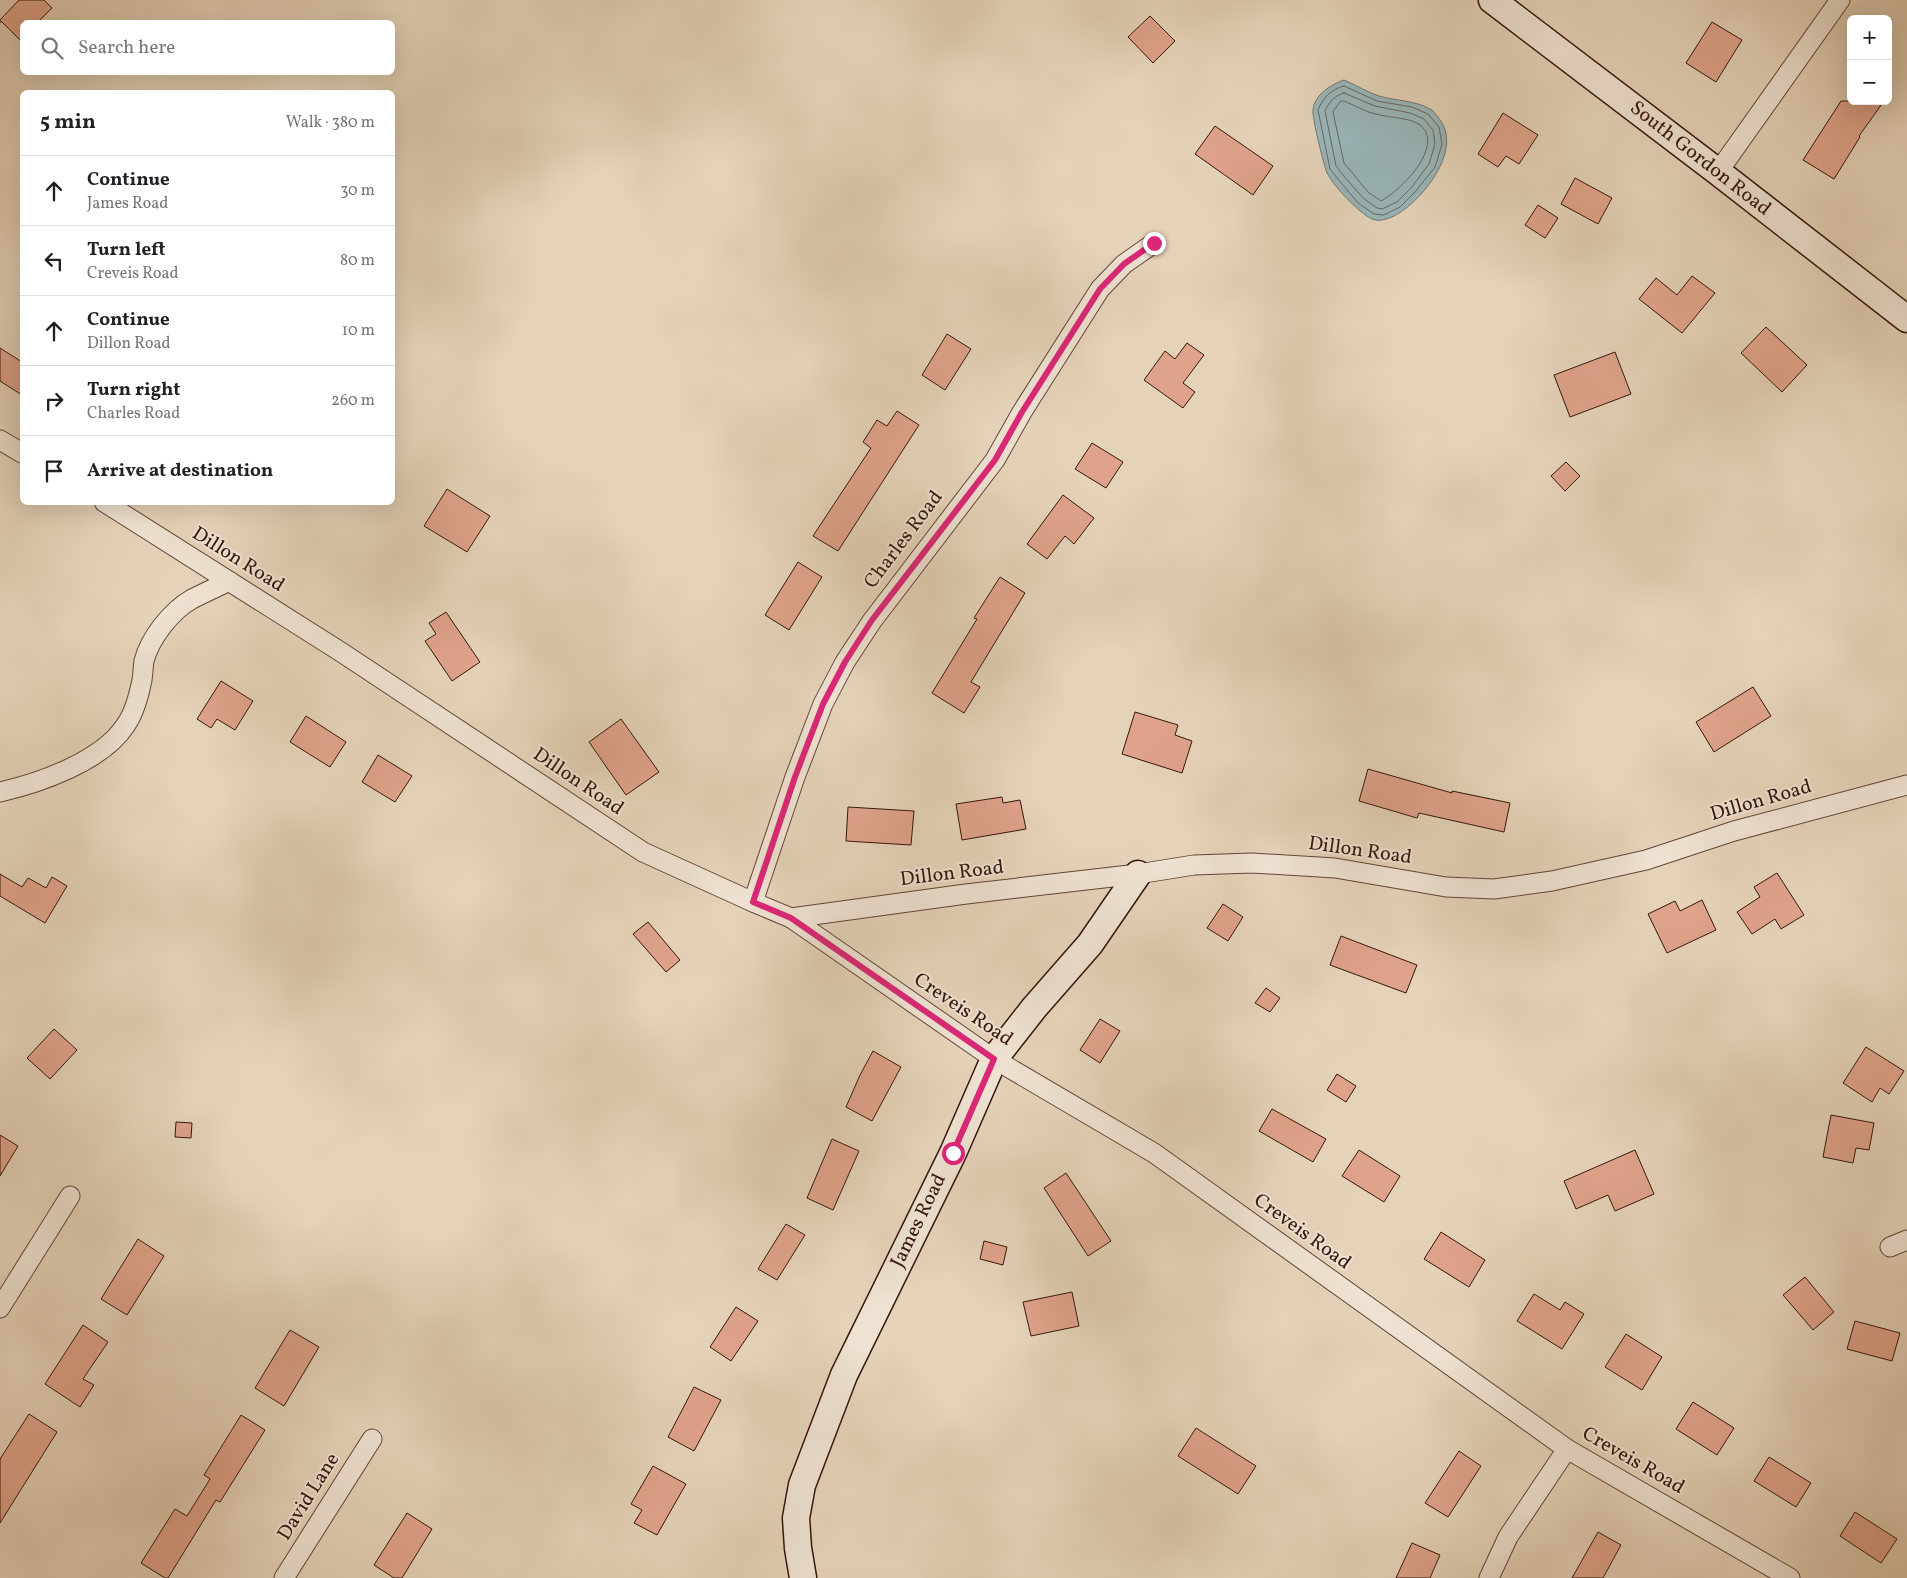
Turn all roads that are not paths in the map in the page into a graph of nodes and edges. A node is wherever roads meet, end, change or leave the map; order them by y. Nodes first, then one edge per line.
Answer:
1 (1492, 0) edge
2 (1840, 0) edge
3 (1718, 172) junction
4 (1154, 243) dead end
5 (1907, 319) edge
6 (0, 440) edge
7 (20, 452) edge
8 (109, 505) edge
9 (229, 581) junction
10 (1907, 785) edge
11 (0, 792) edge
12 (1138, 874) junction
13 (753, 902) junction
14 (791, 918) junction
15 (994, 1059) junction
16 (70, 1196) dead end
17 (0, 1308) edge
18 (372, 1439) dead end
19 (1567, 1449) junction
20 (284, 1578) edge
21 (803, 1578) edge
22 (1489, 1578) edge
23 (1790, 1578) edge

1 - 3 street, South Gordon Road
2 - 3 street
3 - 5 street, South Gordon Road
4 - 13 street, Charles Road
6 - 7 street
8 - 9 street, Dillon Road
9 - 11 street
9 - 13 street, Dillon Road
10 - 12 street, Dillon Road
12 - 14 street, Dillon Road
12 - 15 street, James Road
13 - 14 street, Dillon Road
14 - 15 street, Creveis Road
15 - 19 street, Creveis Road
15 - 21 street, James Road
16 - 17 street
18 - 20 street, David Lane
19 - 22 street
19 - 23 street, Creveis Road

